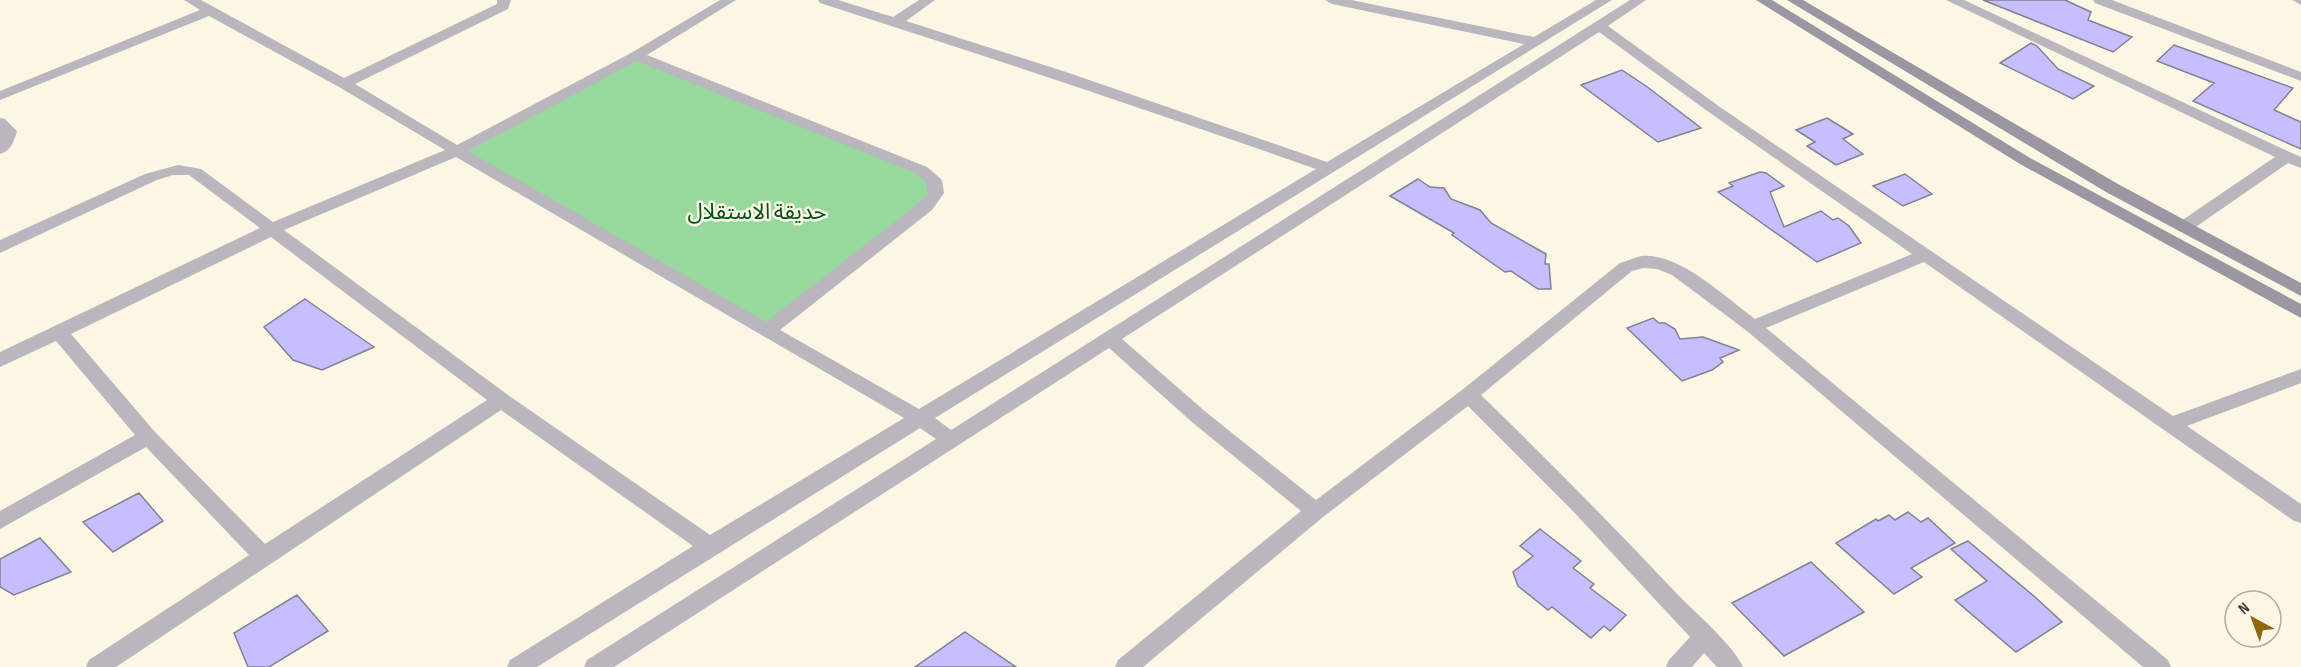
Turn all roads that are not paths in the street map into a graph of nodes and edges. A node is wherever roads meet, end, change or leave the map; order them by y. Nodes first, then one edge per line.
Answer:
1 (191, 0) edge
2 (504, 0) edge
3 (729, 0) edge
4 (825, 0) edge
5 (928, 0) edge
6 (1332, 0) edge
7 (1605, 0) edge
8 (1639, 0) edge
9 (1763, 0) edge
10 (1794, 0) edge
11 (1953, 0) edge
12 (2100, 0) edge
13 (209, 11) junction
14 (894, 23) junction
15 (1599, 25) junction
16 (1536, 42) junction
17 (636, 56) junction
18 (2301, 77) edge
19 (344, 84) junction
20 (0, 96) edge
21 (0, 122) edge
22 (0, 148) edge
23 (457, 151) junction
24 (2294, 160) edge
25 (1328, 168) junction
26 (2184, 226) junction
27 (271, 230) junction
28 (0, 247) edge
29 (1926, 255) junction
30 (2301, 290) edge
31 (2301, 312) edge
32 (1753, 327) junction
33 (766, 331) junction
34 (60, 333) junction
35 (1109, 338) junction
36 (0, 360) edge
37 (2301, 376) edge
38 (1469, 394) junction
39 (501, 400) junction
40 (920, 418) junction
41 (2173, 424) junction
42 (148, 437) junction
43 (950, 439) junction
44 (1316, 511) junction
45 (2301, 515) edge
46 (0, 521) edge
47 (710, 546) junction
48 (265, 558) junction
49 (1705, 636) junction
50 (97, 667) edge
51 (518, 667) edge
52 (595, 667) edge
53 (1126, 667) edge
54 (1677, 667) edge
55 (1732, 667) edge
56 (2160, 667) edge

1 - 13 street
2 - 19 street
3 - 17 street
4 - 14 street
5 - 14 street
6 - 16 street
7 - 16 street
8 - 15 street
9 - 31 main road
10 - 26 main road
11 - 24 street
12 - 18 street
13 - 19 street
13 - 20 street
14 - 25 street
15 - 29 street
15 - 35 street
16 - 25 street
17 - 23 street
17 - 33 street
19 - 23 street
21 - 22 street
23 - 27 street
23 - 33 street
24 - 26 street
25 - 40 street
26 - 30 main road
27 - 28 street
27 - 34 street
27 - 39 street
29 - 32 street
29 - 41 street
32 - 38 street
32 - 56 street
33 - 40 street
34 - 36 street
34 - 42 street
35 - 43 street
35 - 44 street
37 - 41 street
38 - 44 street
38 - 49 street
39 - 47 street
39 - 48 street
40 - 43 street
40 - 47 street
41 - 45 street
42 - 46 street
42 - 48 street
43 - 52 street
44 - 53 street
47 - 51 street
48 - 50 street
49 - 54 street
49 - 55 street

